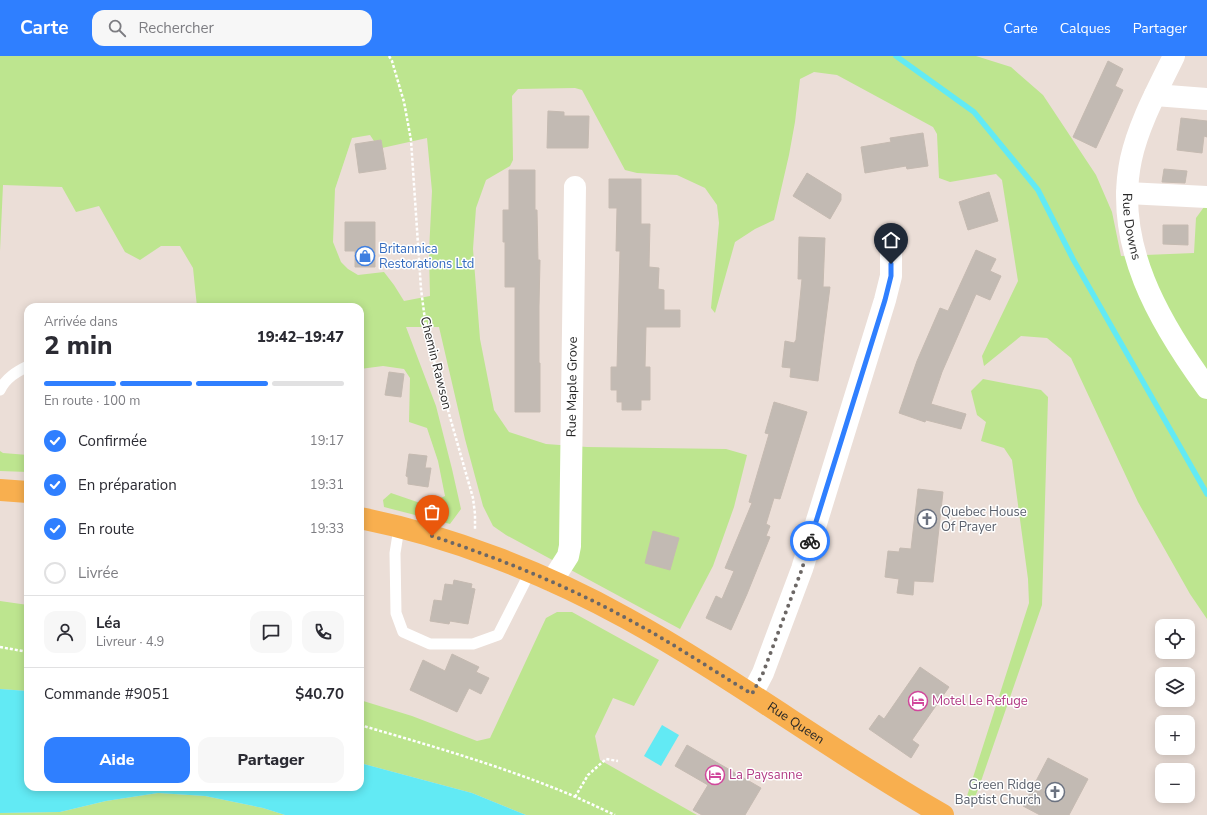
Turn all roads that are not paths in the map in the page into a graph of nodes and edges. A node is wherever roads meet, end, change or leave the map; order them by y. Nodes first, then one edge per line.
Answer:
1 (1174, 56) edge
2 (1155, 95) junction
3 (1207, 99) edge
4 (575, 187) dead end
5 (1127, 193) junction
6 (1207, 197) edge
7 (891, 253) dead end
8 (24, 368) edge
9 (1207, 388) edge
10 (0, 390) edge
11 (0, 490) edge
12 (24, 492) edge
13 (364, 519) edge
14 (399, 528) junction
15 (530, 572) junction
16 (552, 581) junction
17 (752, 694) junction
18 (943, 815) edge

1 - 2 street, Rue Downs
2 - 3 street
2 - 5 street, Rue Downs
4 - 16 street, Rue Maple Grove
5 - 6 street
5 - 9 street, Rue Downs
7 - 17 street
8 - 10 lane
11 - 12 main road
13 - 14 main road, Rue Queen
14 - 15 main road, Rue Queen
14 - 15 lane
15 - 16 main road, Rue Queen
16 - 17 main road, Rue Queen
17 - 18 main road, Rue Queen

